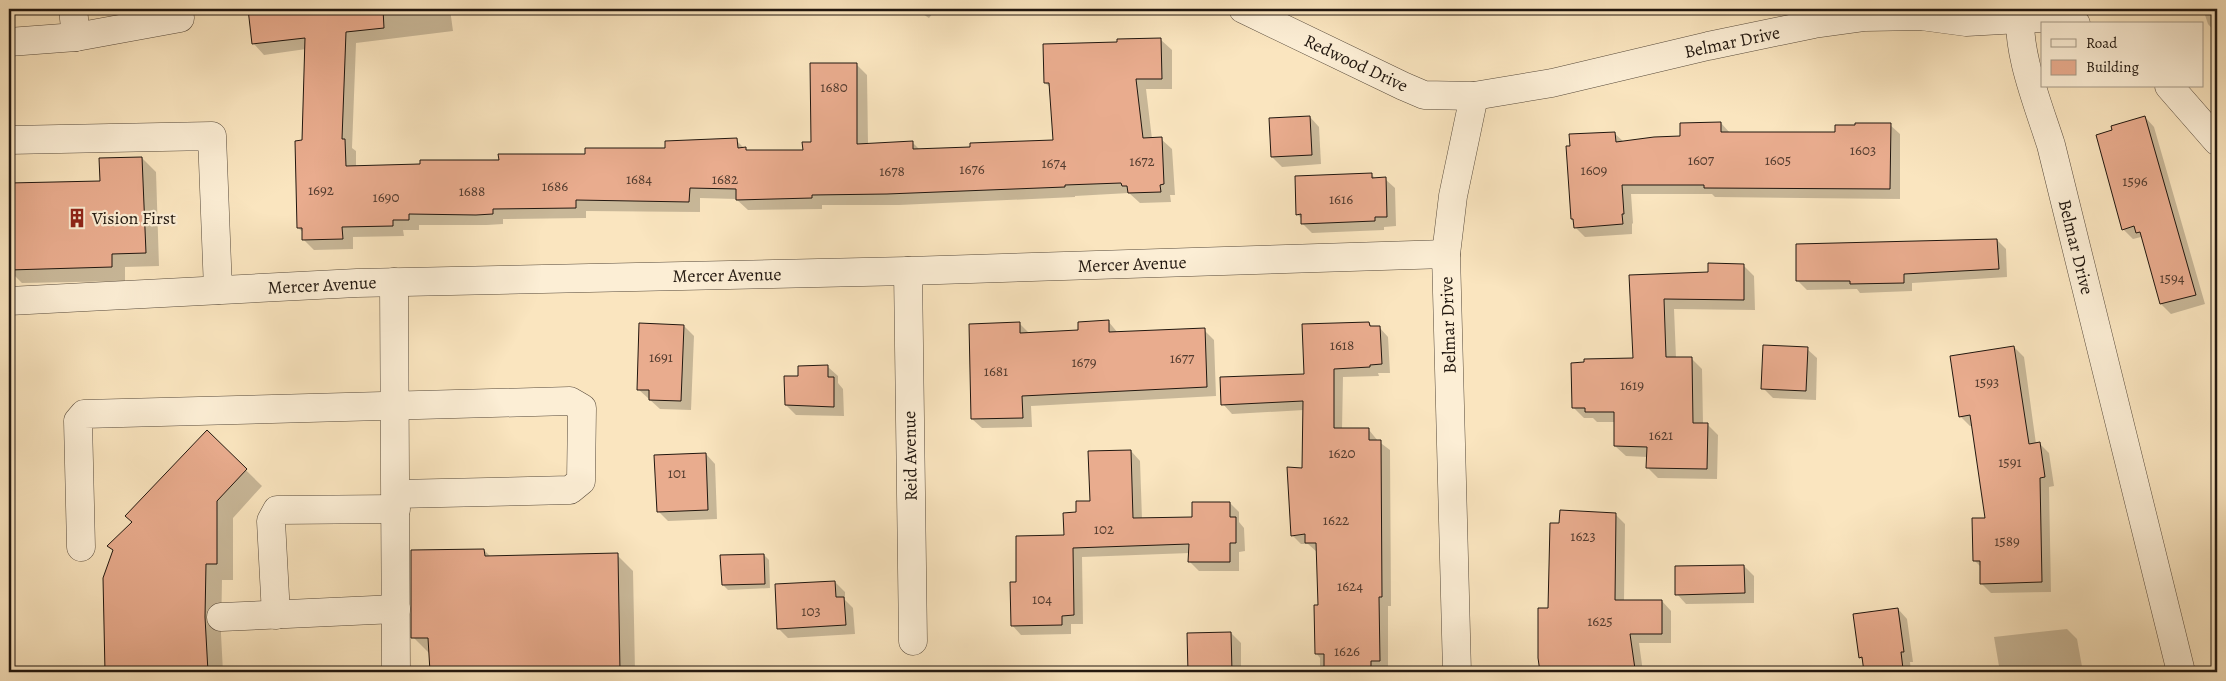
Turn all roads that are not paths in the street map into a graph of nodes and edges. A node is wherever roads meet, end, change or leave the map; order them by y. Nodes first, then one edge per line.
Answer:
1 (73, 9) edge
2 (179, 9) edge
3 (1243, 9) edge
4 (2020, 14) edge
5 (2071, 22) edge
6 (76, 37) junction
7 (9, 42) edge
8 (2171, 88) edge
9 (1474, 96) junction
10 (9, 140) edge
11 (2217, 141) edge
12 (1446, 254) junction
13 (908, 271) junction
14 (394, 282) junction
15 (218, 290) junction
16 (9, 301) edge
17 (395, 404) junction
18 (396, 501) junction
19 (81, 547) dead end
20 (396, 609) junction
21 (276, 615) junction
22 (222, 617) dead end
23 (913, 641) dead end
24 (396, 672) edge
25 (1457, 672) edge
26 (2181, 672) edge

1 - 6 street
2 - 6 street
3 - 9 street, Redwood Drive
4 - 5 street
4 - 9 street, Belmar Drive
4 - 26 street, Belmar Drive
6 - 7 street
8 - 11 street
9 - 12 street, Belmar Drive
10 - 15 street
12 - 13 street, Mercer Avenue
12 - 25 street, Belmar Drive
13 - 14 street, Mercer Avenue
13 - 23 street, Reid Avenue
14 - 15 street, Mercer Avenue
14 - 17 street
15 - 16 street, Mercer Avenue
17 - 18 street
17 - 18 street
17 - 19 street
18 - 20 street
18 - 21 street
20 - 21 street
20 - 24 street
21 - 22 street

